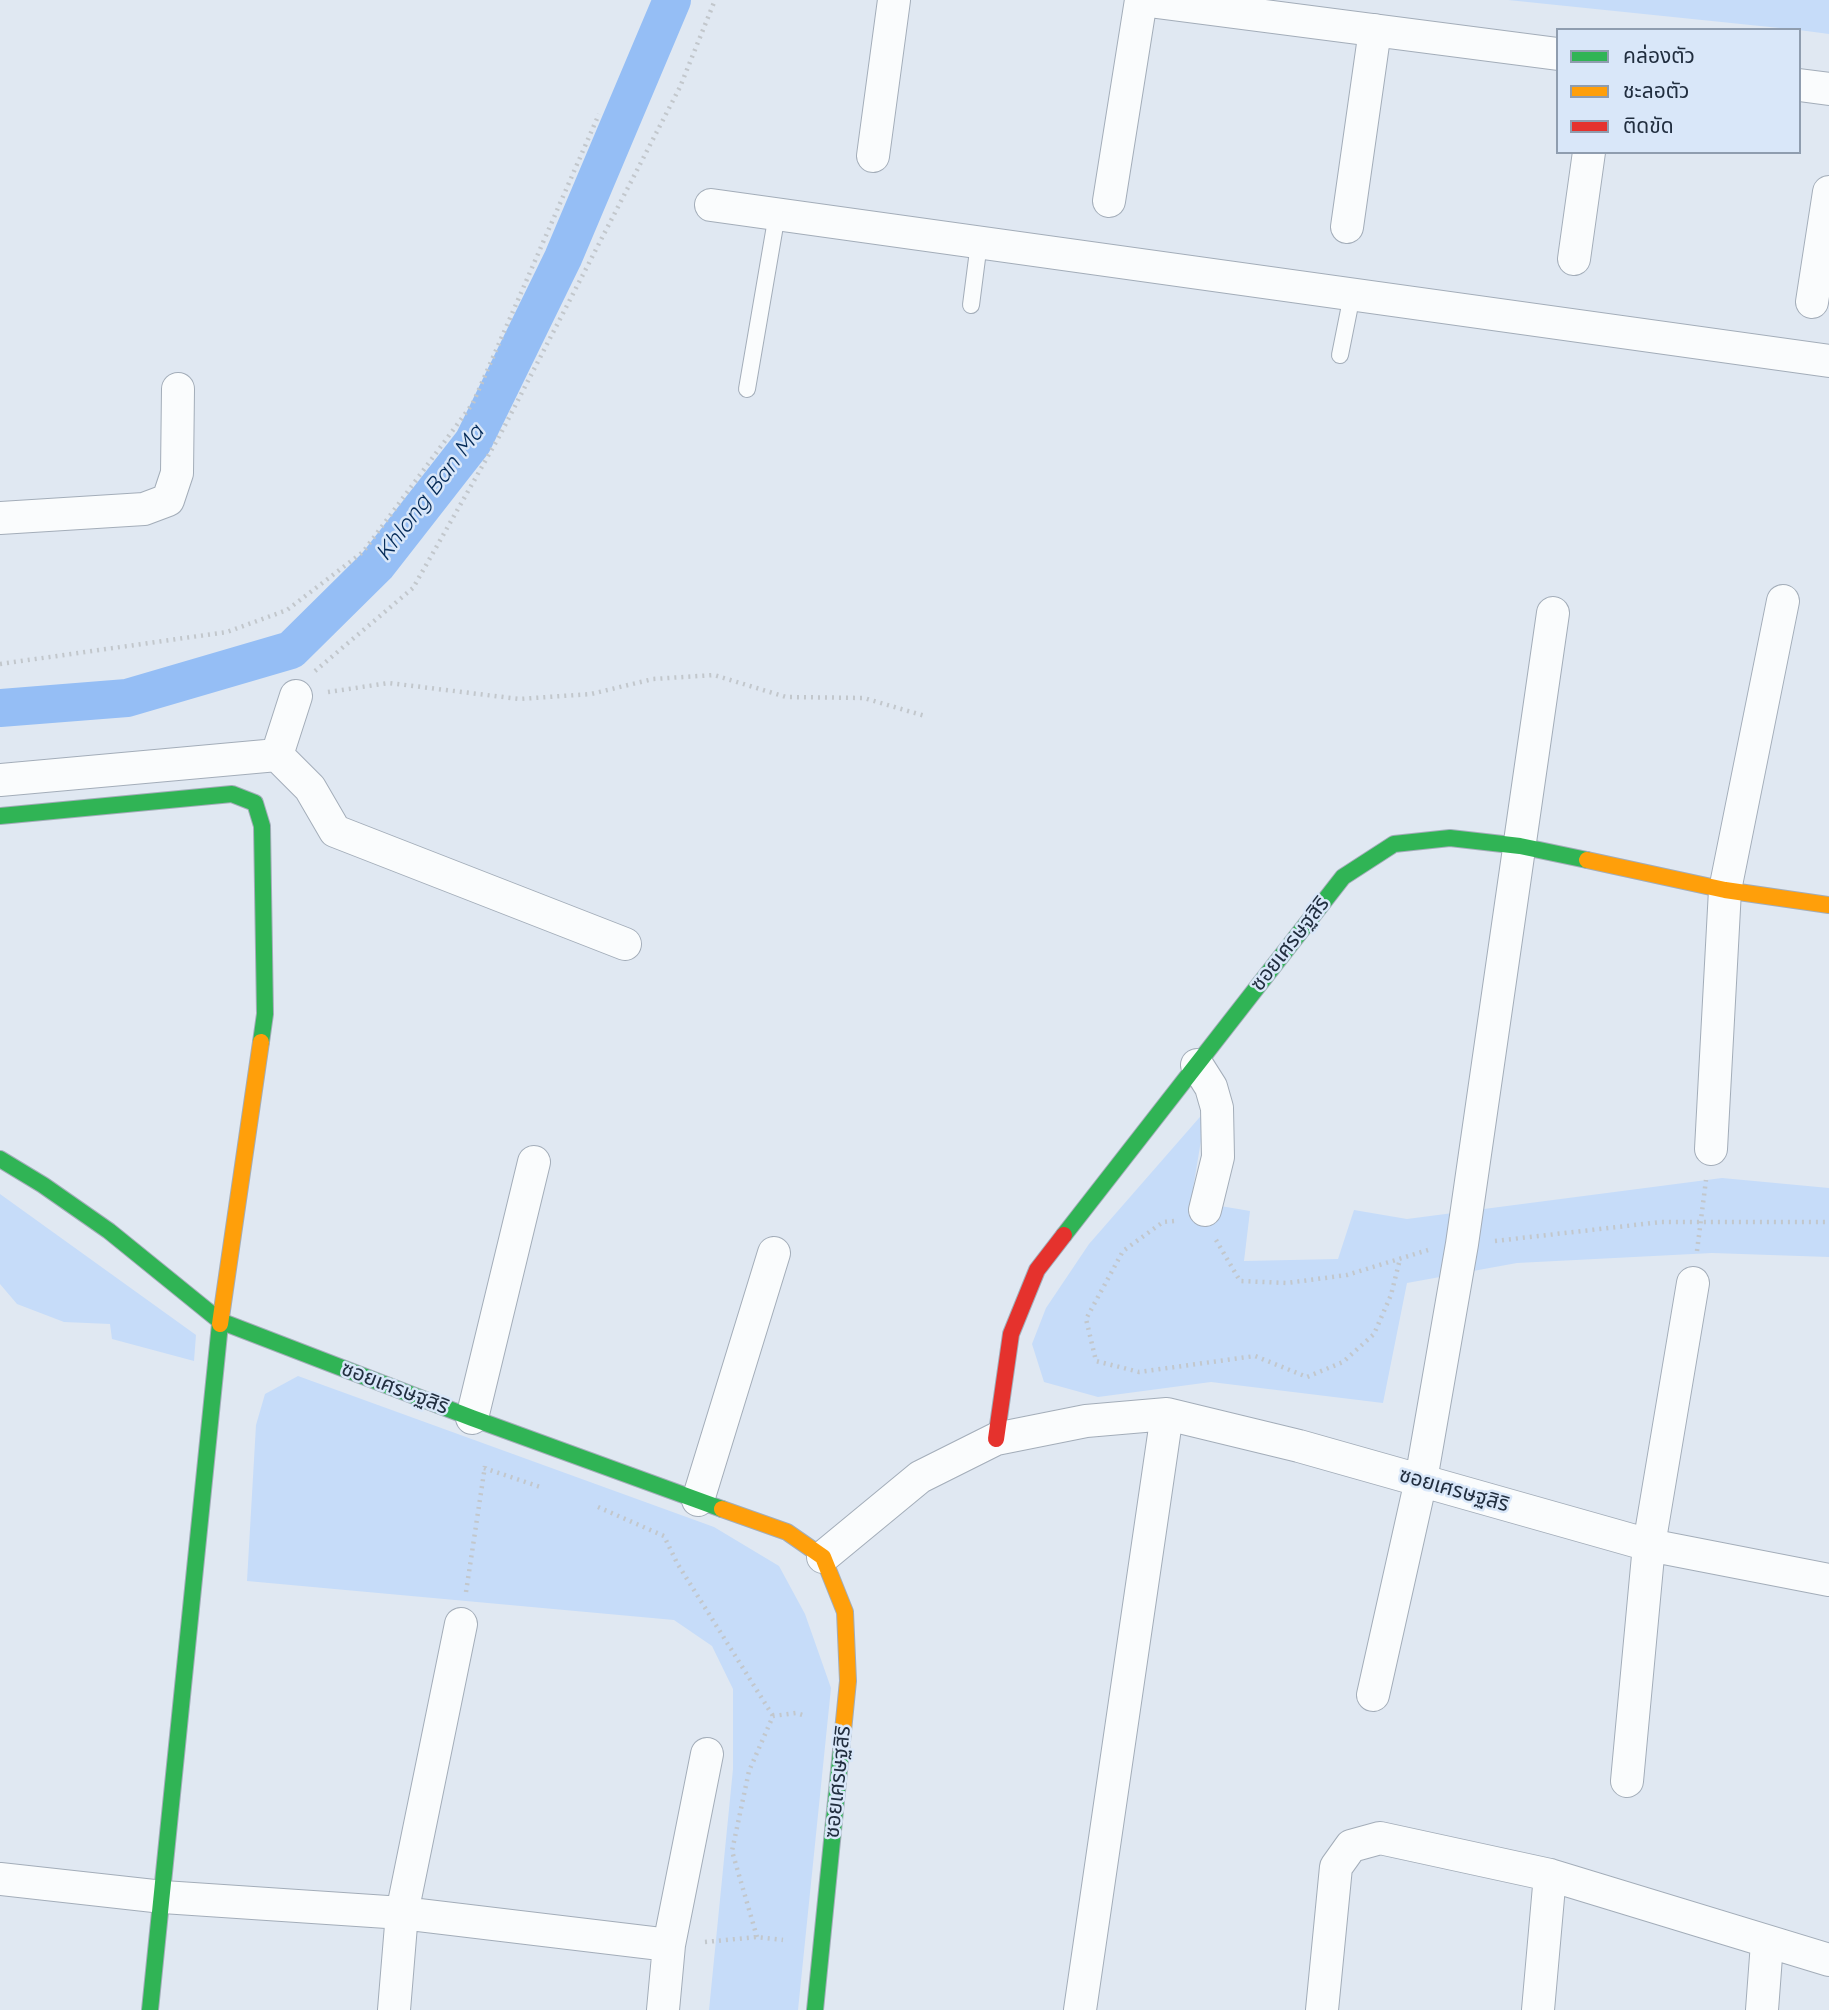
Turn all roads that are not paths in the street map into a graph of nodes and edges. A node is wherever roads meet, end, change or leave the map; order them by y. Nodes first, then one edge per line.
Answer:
1 (894, 0) edge
2 (1141, 0) edge
3 (1375, 30) junction
4 (1556, 54) edge
5 (1801, 85) edge
6 (1829, 89) edge
7 (1589, 154) edge
8 (873, 156) dead end
9 (1829, 192) edge
10 (1109, 201) dead end
11 (711, 205) dead end
12 (777, 214) junction
13 (1347, 228) dead end
14 (979, 243) junction
15 (1574, 258) dead end
16 (1352, 295) junction
17 (1812, 302) dead end
18 (971, 305) dead end
19 (1340, 355) dead end
20 (1829, 361) edge
21 (178, 389) dead end
22 (747, 389) dead end
23 (0, 518) edge
24 (1783, 601) dead end
25 (1553, 613) dead end
26 (296, 696) road end
27 (277, 755) junction
28 (0, 780) edge
29 (0, 816) edge
30 (1520, 846) junction
31 (1726, 890) junction
32 (1829, 905) edge
33 (625, 944) dead end
34 (1197, 1065) junction
35 (1711, 1149) road end
36 (0, 1158) edge
37 (534, 1162) dead end
38 (1200, 1221) road end
39 (775, 1253) dead end
40 (1693, 1283) road end
41 (220, 1321) junction
42 (1167, 1414) junction
43 (484, 1422) junction
44 (996, 1439) junction
45 (1421, 1480) junction
46 (698, 1500) junction
47 (1649, 1545) junction
48 (822, 1557) junction
49 (1829, 1580) edge
50 (461, 1624) road end
51 (1373, 1695) dead end
52 (707, 1754) dead end
53 (1627, 1781) dead end
54 (1550, 1875) junction
55 (0, 1879) edge
56 (163, 1896) junction
57 (401, 1913) junction
58 (1767, 1943) junction
59 (669, 1945) junction
60 (1829, 1960) edge
61 (150, 2010) edge
62 (394, 2010) edge
63 (663, 2010) edge
64 (815, 2010) edge
65 (1080, 2010) edge
66 (1322, 2010) edge
67 (1538, 2010) edge
68 (1762, 2010) edge

1 - 8 street
2 - 3 street
2 - 10 street
3 - 4 street
3 - 13 street
5 - 6 street
7 - 15 street
9 - 17 street
11 - 12 street
12 - 14 street
12 - 22 lane
14 - 16 street
14 - 18 lane
16 - 19 lane
16 - 20 street
21 - 23 street
24 - 31 street
25 - 30 street
26 - 27 street
27 - 28 street
27 - 33 street
29 - 41 street
30 - 31 street, ซอยเศรษฐสิริ
30 - 34 street, ซอยเศรษฐสิริ
30 - 45 street
31 - 32 street, ซอยเศรษฐสิริ
31 - 35 street
34 - 38 street
34 - 44 street, ซอยเศรษฐสิริ
36 - 41 street, ซอยเศรษฐสิริ
37 - 43 street
39 - 46 street
40 - 47 street
41 - 43 street, ซอยเศรษฐสิริ
41 - 56 street
42 - 44 street, ซอยเศรษฐสิริ
42 - 45 street, ซอยเศรษฐสิริ
42 - 65 street
43 - 46 street, ซอยเศรษฐสิริ
44 - 48 street, ซอยเศรษฐสิริ
45 - 47 street, ซอยเศรษฐสิริ
45 - 51 street
46 - 48 street, ซอยเศรษฐสิริ
47 - 49 street, ซอยเศรษฐสิริ
47 - 53 street
48 - 64 street, ซอยเศรษฐสิริ
50 - 57 street
52 - 59 street
54 - 58 street
54 - 66 street
54 - 67 street
55 - 56 street
56 - 57 street
56 - 61 street
57 - 59 street
57 - 62 street
58 - 60 street
58 - 68 street
59 - 63 street

